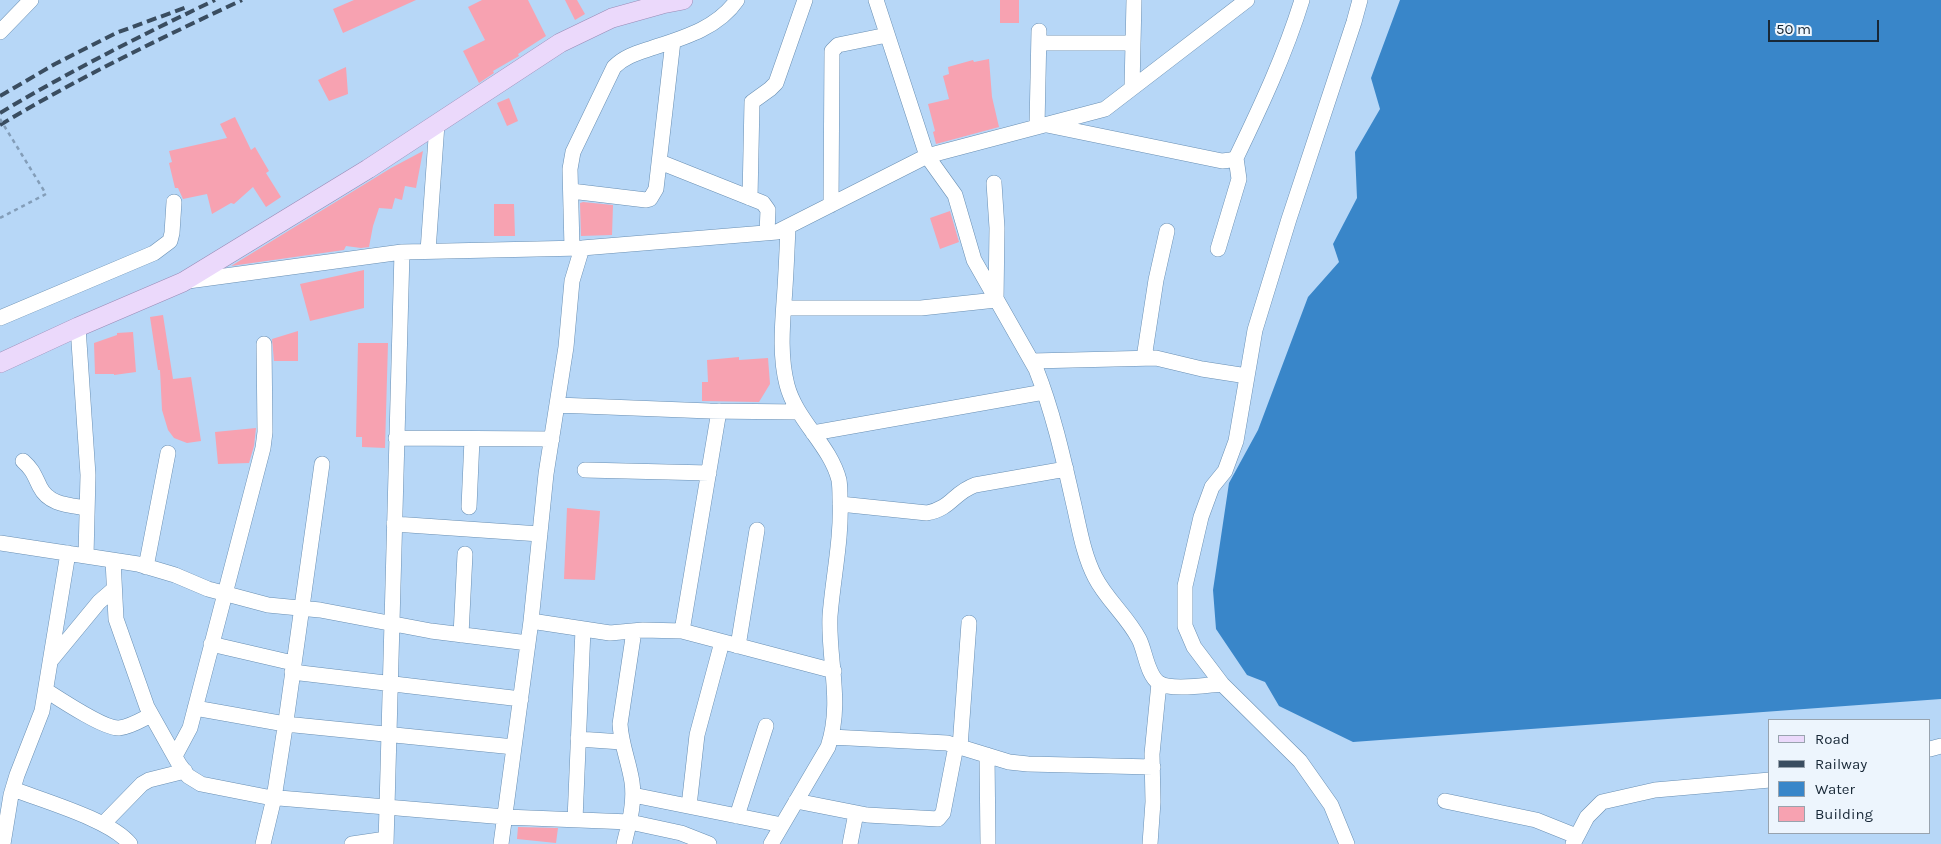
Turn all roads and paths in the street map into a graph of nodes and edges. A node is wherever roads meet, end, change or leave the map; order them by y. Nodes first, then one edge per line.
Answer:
1 (31, 0) edge
2 (683, 0) edge
3 (737, 0) edge
4 (805, 0) edge
5 (876, 0) edge
6 (1134, 0) edge
7 (1247, 0) edge
8 (1302, 0) edge
9 (1360, 0) edge
10 (1229, 7) edge
11 (0, 32) edge
12 (887, 35) junction
13 (673, 41) junction
14 (1133, 43) junction
15 (1132, 88) junction
16 (0, 120) edge
17 (437, 124) junction
18 (1040, 125) junction
19 (927, 156) junction
20 (1236, 158) junction
21 (660, 162) junction
22 (994, 183) dead end
23 (571, 191) junction
24 (750, 198) junction
25 (174, 202) dead end
26 (831, 205) junction
27 (0, 218) edge
28 (788, 226) junction
29 (1167, 231) dead end
30 (768, 233) junction
31 (577, 248) junction
32 (1218, 249) dead end
33 (428, 251) junction
34 (402, 252) junction
35 (183, 282) junction
36 (996, 300) junction
37 (784, 308) junction
38 (0, 318) edge
39 (78, 326) junction
40 (264, 344) dead end
41 (1144, 358) junction
42 (1032, 362) junction
43 (0, 363) edge
44 (1247, 376) junction
45 (1044, 392) junction
46 (557, 405) junction
47 (719, 411) junction
48 (799, 412) junction
49 (813, 433) junction
50 (396, 438) junction
51 (472, 439) junction
52 (552, 439) junction
53 (168, 453) dead end
54 (23, 461) dead end
55 (322, 464) dead end
56 (1066, 469) junction
57 (585, 470) dead end
58 (708, 473) junction
59 (840, 504) junction
60 (469, 507) dead end
61 (87, 508) junction
62 (394, 524) junction
63 (757, 530) dead end
64 (540, 534) junction
65 (0, 543) edge
66 (68, 553) junction
67 (464, 554) dead end
68 (86, 556) junction
69 (113, 560) junction
70 (146, 567) junction
71 (114, 589) junction
72 (224, 592) junction
73 (302, 608) junction
74 (531, 621) junction
75 (969, 623) dead end
76 (392, 624) junction
77 (583, 629) junction
78 (634, 630) junction
79 (682, 631) junction
80 (461, 635) junction
81 (722, 642) junction
82 (528, 643) junction
83 (212, 644) junction
84 (738, 646) junction
85 (51, 660) junction
86 (293, 667) junction
87 (834, 671) junction
88 (1159, 683) junction
89 (390, 684) junction
90 (1222, 684) junction
91 (46, 691) junction
92 (521, 699) junction
93 (195, 708) junction
94 (151, 715) junction
95 (285, 724) junction
96 (766, 726) dead end
97 (388, 736) junction
98 (831, 737) junction
99 (578, 739) junction
100 (622, 742) junction
101 (958, 746) junction
102 (514, 747) junction
103 (987, 755) junction
104 (175, 756) junction
105 (1153, 768) junction
106 (185, 771) junction
107 (1768, 780) edge
108 (13, 789) junction
109 (633, 795) junction
110 (274, 798) junction
111 (796, 801) junction
112 (1445, 801) dead end
113 (689, 806) junction
114 (386, 807) junction
115 (856, 812) junction
116 (737, 816) junction
117 (505, 817) junction
118 (575, 820) junction
119 (630, 822) junction
120 (103, 824) junction
121 (782, 825) junction
122 (1574, 840) edge
123 (386, 842) edge
124 (4, 844) edge
125 (130, 844) edge
126 (263, 844) edge
127 (352, 844) edge
128 (501, 844) edge
129 (624, 844) edge
130 (709, 844) edge
131 (771, 844) edge
132 (850, 844) edge
133 (988, 844) edge
134 (1150, 844) edge
135 (1347, 844) edge

1 - 11 street
2 - 17 main road
3 - 13 street
4 - 24 street
5 - 12 street
6 - 14 street
7 - 10 street
8 - 20 street
9 - 44 street
10 - 15 street
12 - 19 street
12 - 26 street
13 - 21 street
13 - 23 street
14 - 15 street
14 - 18 street
15 - 18 street
16 - 27 path, bridge
17 - 33 street
17 - 35 main road
18 - 19 street
18 - 20 street
19 - 26 street
19 - 36 street
20 - 32 street
21 - 23 street
21 - 24 street
22 - 36 street
23 - 31 street
24 - 30 street
25 - 38 street
26 - 28 street
28 - 30 street
28 - 37 street
29 - 41 street
30 - 31 street
31 - 33 street
31 - 46 street
33 - 34 street
34 - 35 street
34 - 50 street
35 - 39 main road
36 - 37 street
36 - 42 street
37 - 48 street
39 - 43 main road
39 - 61 street
40 - 72 street
41 - 42 street
41 - 44 street
42 - 45 street
44 - 90 street
45 - 49 street
45 - 56 street
46 - 47 street
46 - 52 street
47 - 48 street
47 - 58 street
48 - 49 street
49 - 59 street
50 - 51 street
50 - 62 street
51 - 52 street
51 - 60 street
52 - 64 street
53 - 70 street
54 - 61 street
55 - 73 street
56 - 59 street
56 - 88 street
57 - 58 street
58 - 79 street
59 - 87 street
61 - 68 street
62 - 64 street
62 - 76 street
63 - 84 street
64 - 74 street
65 - 66 street
66 - 68 street
66 - 85 street
67 - 80 street
68 - 69 street
69 - 70 street
69 - 71 street
70 - 72 street
71 - 85 street
71 - 94 street
72 - 73 street
72 - 83 street
73 - 76 street
73 - 86 street
74 - 77 street
74 - 82 street
75 - 101 street
76 - 80 street
76 - 89 street
77 - 78 street
77 - 99 street
78 - 79 street
78 - 100 street
79 - 81 street
80 - 82 street
81 - 84 street
81 - 113 street
82 - 92 street
83 - 86 street
83 - 93 street
84 - 87 street
85 - 91 street
86 - 89 street
86 - 95 street
87 - 98 street
88 - 90 street
88 - 105 street
89 - 92 street
89 - 97 street
90 - 135 street
91 - 94 street
91 - 108 street
92 - 102 street
93 - 95 street
93 - 104 street
94 - 104 street
95 - 97 street
95 - 110 street
96 - 116 street
97 - 102 street
97 - 114 street
98 - 101 street
98 - 111 street
99 - 100 street
99 - 118 street
100 - 109 street
101 - 103 street
101 - 115 street
102 - 117 street
103 - 105 street
103 - 133 street
104 - 106 street
105 - 134 street
106 - 110 street
106 - 120 street
107 - 122 street
108 - 120 street
108 - 124 street
109 - 113 street
109 - 119 street
110 - 114 street
110 - 126 street
111 - 115 street
111 - 121 street
112 - 122 street
113 - 116 street
114 - 117 street
114 - 123 street
115 - 132 street
116 - 121 street
117 - 118 street
117 - 128 street
118 - 119 street
119 - 129 street
119 - 130 street
120 - 125 street
121 - 131 street
123 - 127 street

